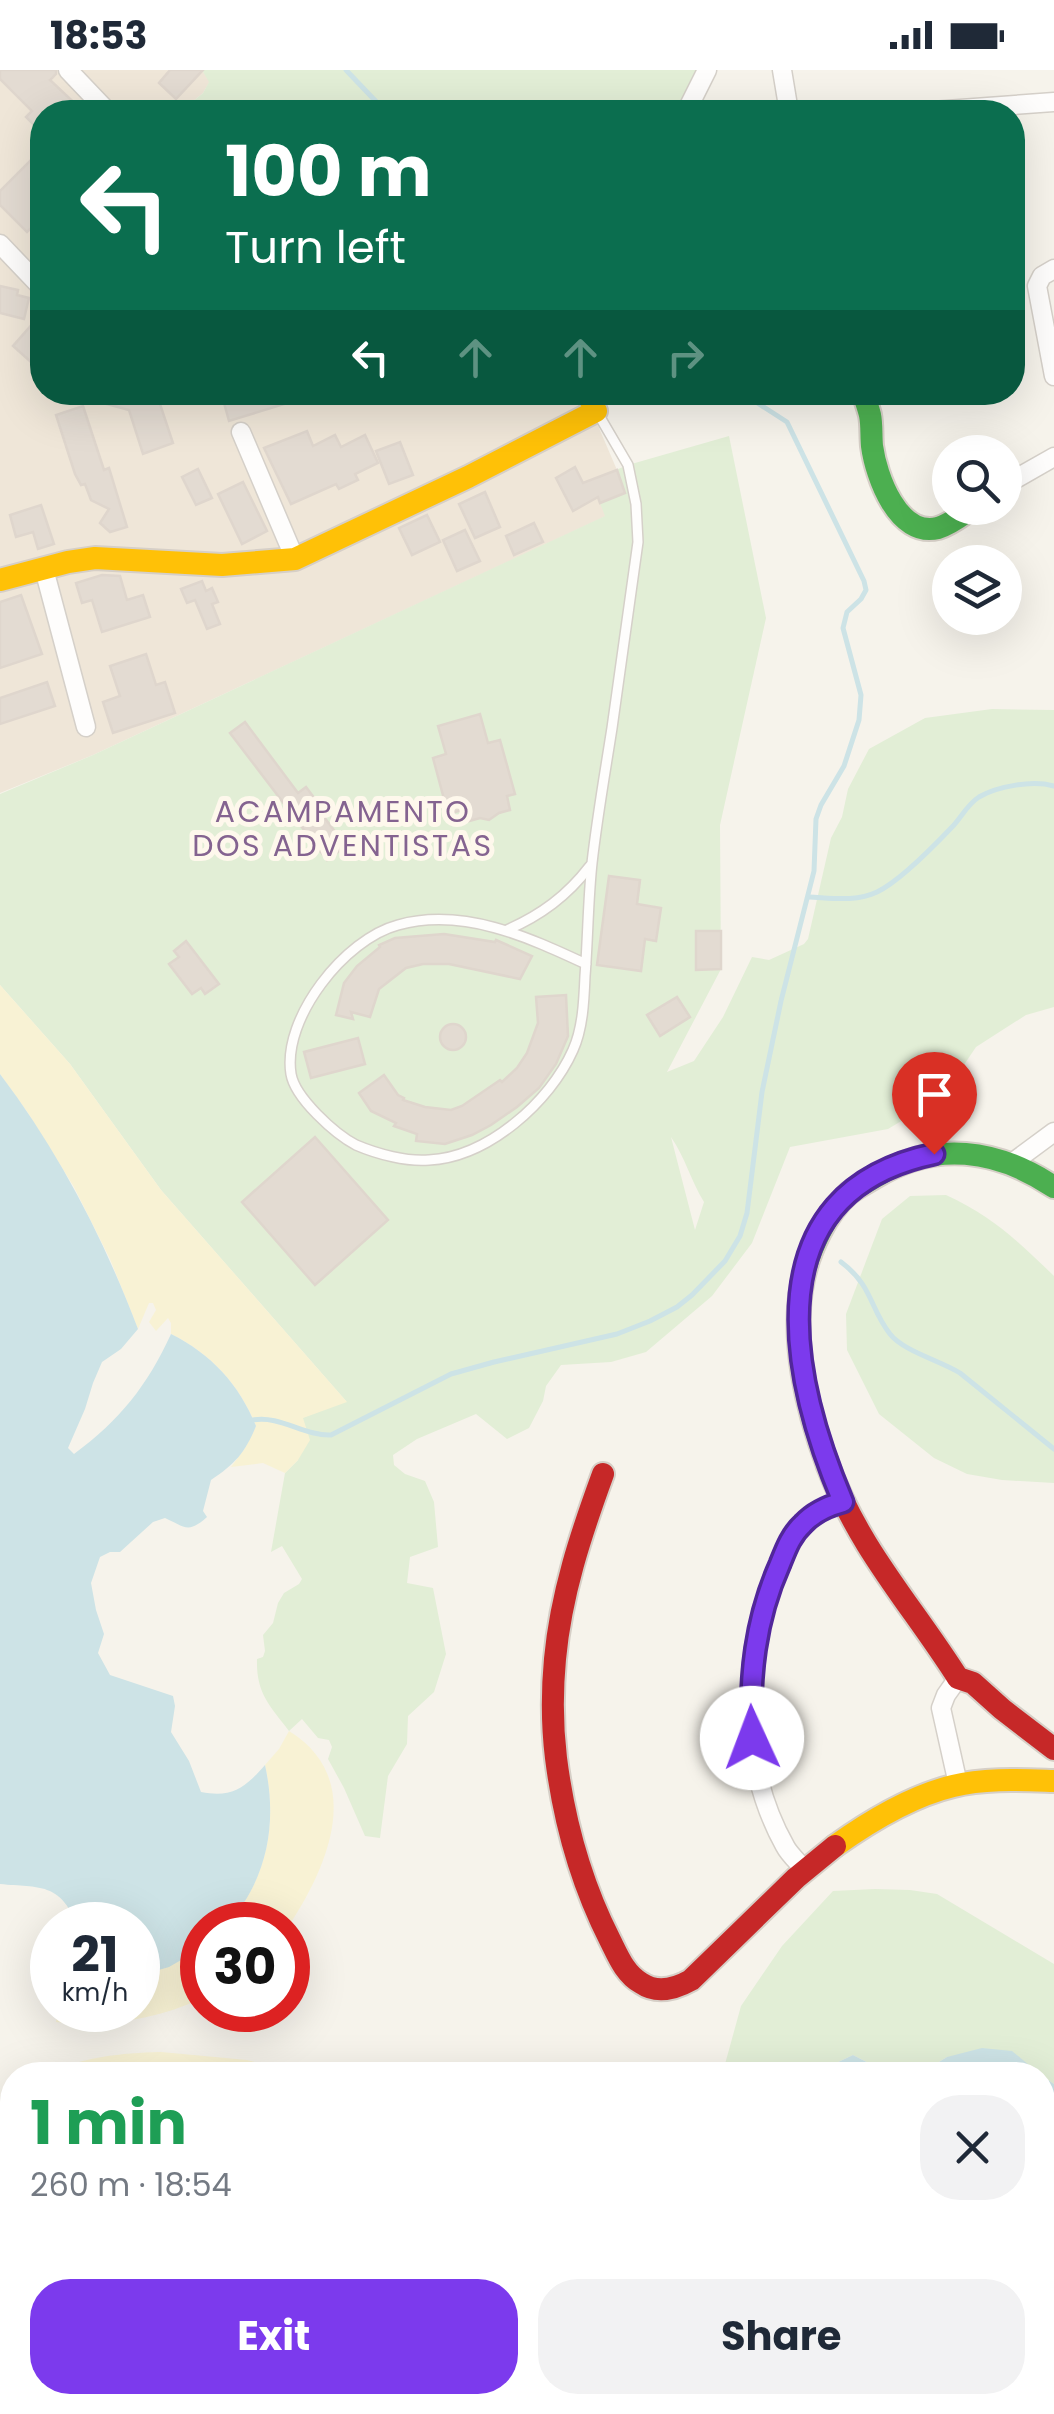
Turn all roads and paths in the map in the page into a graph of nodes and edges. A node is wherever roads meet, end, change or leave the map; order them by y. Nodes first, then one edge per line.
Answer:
1 (68, 70) edge
2 (707, 70) edge
3 (782, 70) edge
4 (97, 100) edge
5 (692, 100) edge
6 (788, 100) edge
7 (1054, 102) edge
8 (1025, 104) edge
9 (0, 244) edge
10 (1054, 269) edge
11 (30, 275) edge
12 (1054, 376) edge
13 (586, 405) edge
14 (593, 405) edge
15 (867, 405) edge
16 (240, 432) dead end
17 (1054, 457) edge
18 (1022, 475) edge
19 (942, 525) edge
20 (295, 559) junction
21 (44, 569) junction
22 (0, 580) edge
23 (86, 727) dead end
24 (592, 864) junction
25 (506, 930) junction
26 (586, 964) junction
27 (1054, 1132) edge
28 (1012, 1164) junction
29 (1054, 1187) edge
30 (603, 1474) dead end
31 (843, 1502) junction
32 (958, 1678) junction
33 (1054, 1749) edge
34 (1054, 1781) edge
35 (958, 1784) junction
36 (804, 1869) junction

1 - 4 street
2 - 5 street
3 - 6 street
7 - 8 street
9 - 11 street
10 - 12 street
13 - 20 street
14 - 24 lane
15 - 19 street
16 - 20 street
17 - 18 street
20 - 21 street
21 - 22 street
21 - 23 street
24 - 25 lane
24 - 26 lane
25 - 26 lane
25 - 26 lane
27 - 28 street
28 - 29 street
28 - 31 street
30 - 36 street
31 - 32 street
31 - 36 street
32 - 33 street
32 - 35 street
34 - 35 street
35 - 36 street

